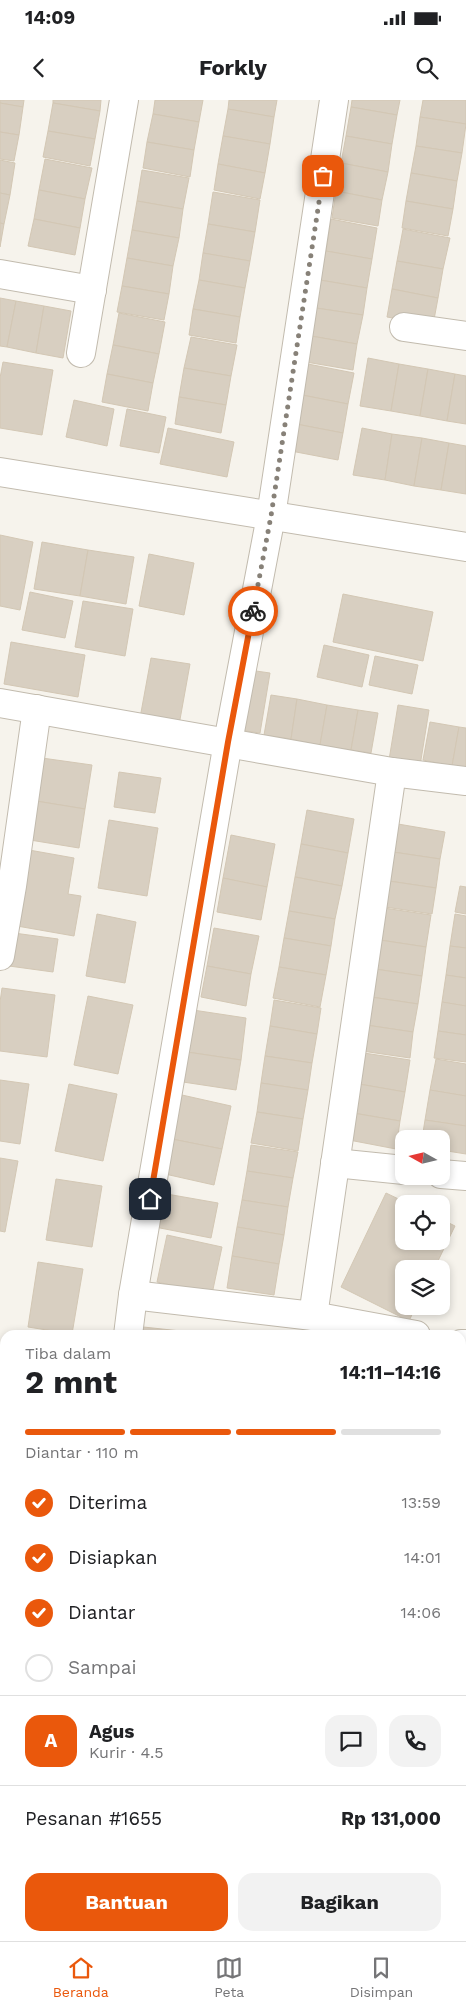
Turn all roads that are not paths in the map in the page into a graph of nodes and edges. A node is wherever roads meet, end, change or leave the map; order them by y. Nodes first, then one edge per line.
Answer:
1 (124, 100) edge
2 (334, 100) edge
3 (0, 274) edge
4 (92, 290) junction
5 (404, 328) dead end
6 (466, 336) edge
7 (81, 353) dead end
8 (0, 472) edge
9 (271, 516) junction
10 (466, 548) edge
11 (0, 703) edge
12 (37, 709) junction
13 (228, 742) junction
14 (392, 772) junction
15 (466, 781) edge
16 (6, 885) edge
17 (0, 956) edge
18 (335, 1163) junction
19 (395, 1169) edge
20 (450, 1175) edge
21 (466, 1176) edge
22 (133, 1295) junction
23 (312, 1316) junction
24 (129, 1330) edge
25 (389, 1330) edge

1 - 4 street
2 - 9 street
3 - 4 street
4 - 7 street
5 - 6 street
8 - 9 street
9 - 10 street
9 - 13 street
11 - 12 street
12 - 13 street
12 - 16 street
13 - 14 street
13 - 22 street
14 - 15 street
14 - 18 street
16 - 17 street
18 - 19 street
18 - 23 street
20 - 21 street
22 - 23 street
22 - 24 street
23 - 25 street

